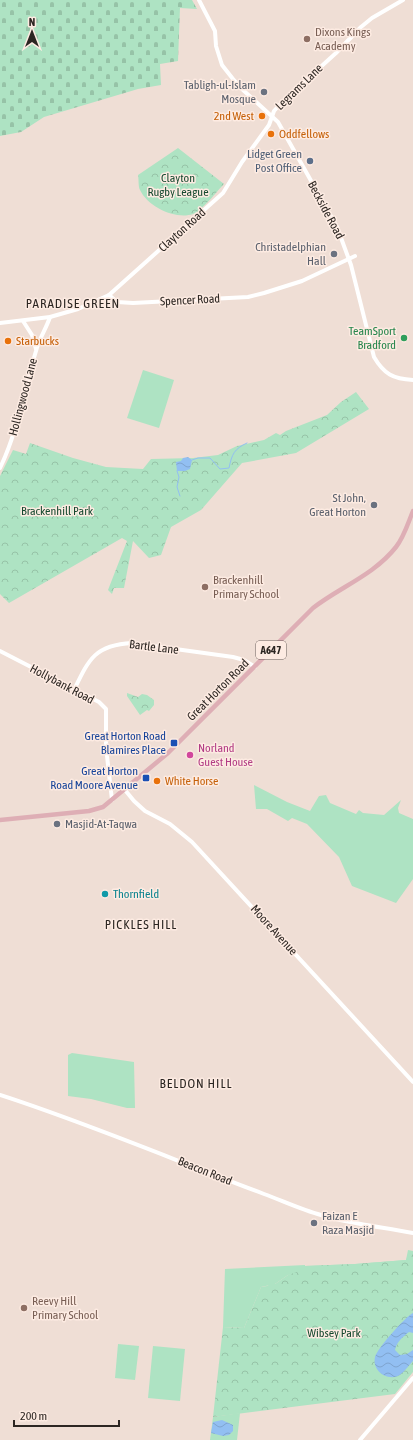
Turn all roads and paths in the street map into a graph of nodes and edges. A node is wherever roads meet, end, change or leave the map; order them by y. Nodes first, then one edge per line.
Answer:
1 (198, 0) edge
2 (403, 0) edge
3 (272, 116) junction
4 (355, 256) dead end
5 (349, 259) junction
6 (109, 295) junction
7 (50, 317) junction
8 (23, 321) junction
9 (0, 323) edge
10 (36, 349) junction
11 (413, 380) edge
12 (0, 468) edge
13 (413, 511) edge
14 (0, 651) edge
15 (255, 667) junction
16 (74, 690) junction
17 (125, 790) junction
18 (112, 800) junction
19 (0, 820) edge
20 (413, 1082) edge
21 (0, 1095) edge
22 (413, 1233) edge
23 (413, 1378) edge
24 (360, 1440) edge

1 - 3 street, Beckside Road
2 - 3 street, Legrams Lane
3 - 5 street, Beckside Road
3 - 6 street, Clayton Road
4 - 5 street, Spencer Road
5 - 6 street, Spencer Road
5 - 11 street, Beckside Road
6 - 7 street
7 - 8 street
7 - 10 street, Hollingwood Lane
8 - 9 street
8 - 10 street, Hollingwood Lane
10 - 12 street, Hollingwood Lane
13 - 15 main road, Great Horton Road / A647
14 - 16 street, Hollybank Road
15 - 16 street, Bartle Lane
15 - 17 main road, Great Horton Road / A647
16 - 18 street, Hollybank Road
17 - 18 main road, Great Horton Road / A647
17 - 20 street, Moore Avenue
18 - 19 main road, Great Horton Road / A647
21 - 22 street, Beacon Road
23 - 24 street

